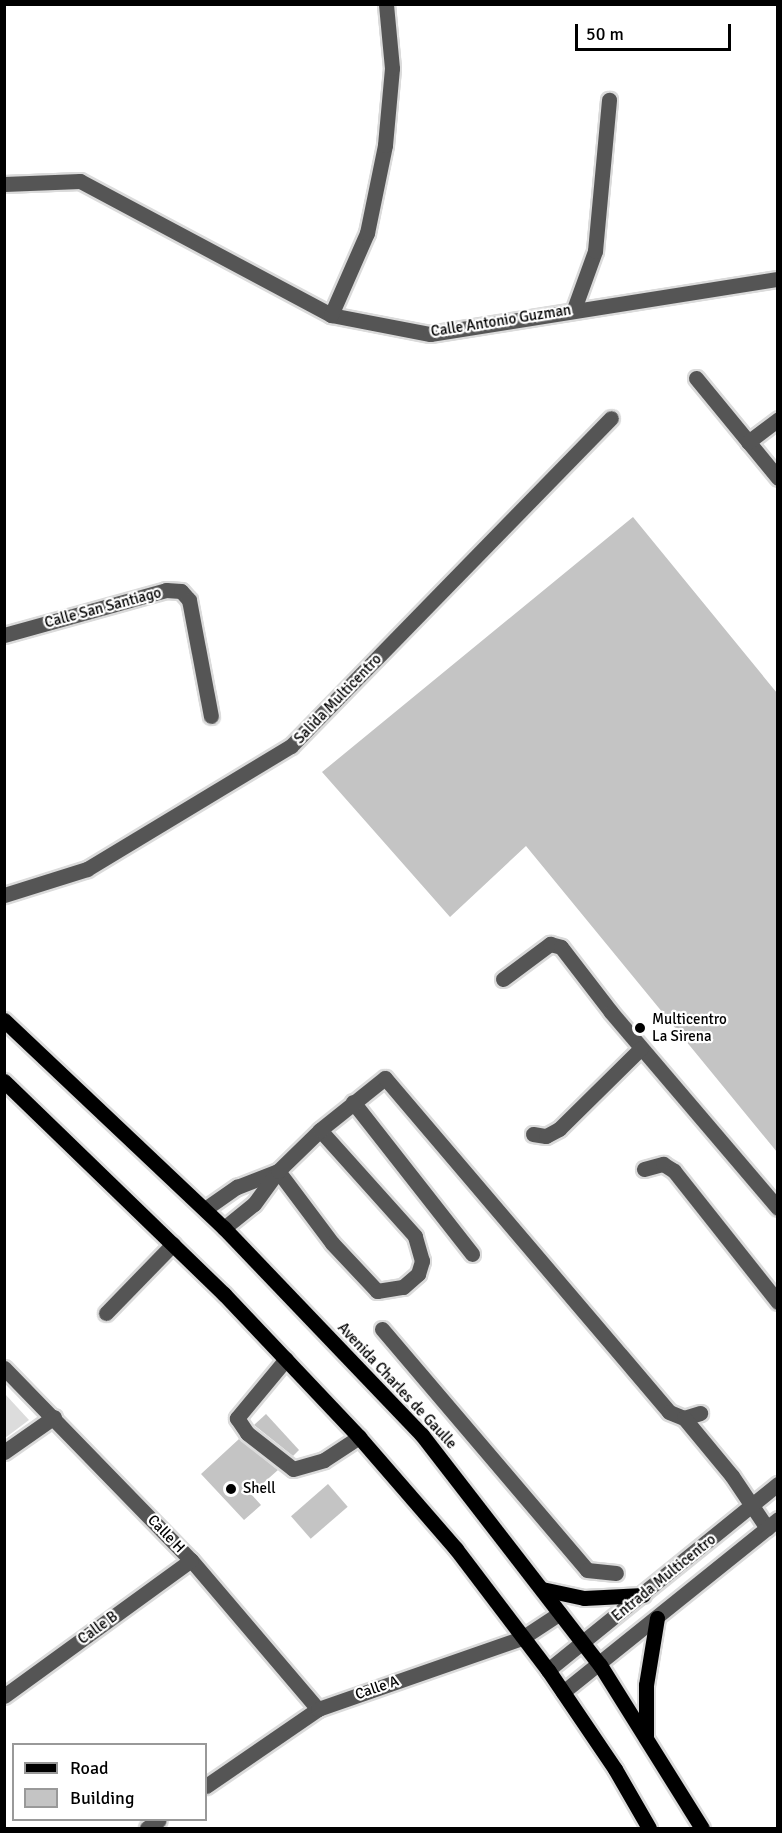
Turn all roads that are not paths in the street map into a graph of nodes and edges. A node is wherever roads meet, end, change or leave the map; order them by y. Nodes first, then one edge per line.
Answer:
1 (386, 4) edge
2 (609, 100) dead end
3 (4, 184) edge
4 (777, 279) edge
5 (574, 309) junction
6 (331, 315) junction
7 (696, 378) dead end
8 (611, 417) dead end
9 (777, 419) edge
10 (748, 442) junction
11 (777, 478) edge
12 (4, 635) edge
13 (211, 716) dead end
14 (4, 895) edge
15 (503, 980) dead end
16 (4, 1020) edge
17 (641, 1048) junction
18 (4, 1081) edge
19 (353, 1102) junction
20 (320, 1130) junction
21 (533, 1134) dead end
22 (644, 1169) dead end
23 (278, 1171) junction
24 (777, 1208) edge
25 (205, 1209) junction
26 (224, 1228) junction
27 (173, 1244) junction
28 (472, 1254) dead end
29 (777, 1302) edge
30 (106, 1313) dead end
31 (382, 1329) dead end
32 (286, 1359) junction
33 (4, 1368) edge
34 (700, 1413) dead end
35 (54, 1417) junction
36 (684, 1418) junction
37 (359, 1437) junction
38 (4, 1452) edge
39 (777, 1484) edge
40 (752, 1506) junction
41 (772, 1524) edge
42 (191, 1560) junction
43 (616, 1573) dead end
44 (542, 1589) junction
45 (643, 1595) junction
46 (560, 1613) junction
47 (657, 1618) junction
48 (522, 1638) junction
49 (584, 1644) junction
50 (600, 1665) junction
51 (548, 1670) junction
52 (563, 1692) junction
53 (4, 1696) edge
54 (318, 1709) junction
55 (646, 1736) junction
56 (207, 1785) edge
57 (649, 1828) edge
58 (702, 1828) edge

1 - 6 street
2 - 5 street
3 - 6 street, Calle Antonio Guzman
4 - 5 street, Calle Antonio Guzman
5 - 6 street, Calle Antonio Guzman
7 - 10 street
8 - 14 street, Salida Multicentro
9 - 10 street
10 - 11 street
12 - 13 street, Calle San Santiago
15 - 17 street
16 - 25 main road, Avenida Charles de Gaulle
17 - 21 street
17 - 24 street
18 - 27 main road
19 - 20 street
19 - 28 street
19 - 36 street
20 - 23 street
20 - 23 street
22 - 29 street
23 - 25 street
23 - 26 street
25 - 26 main road, Avenida Charles de Gaulle
26 - 44 main road, Avenida Charles de Gaulle
27 - 30 street
27 - 32 main road
31 - 43 street
32 - 37 main road
32 - 37 street
33 - 35 street, Calle H
34 - 36 street
35 - 38 street
35 - 42 street, Calle H
36 - 40 street
37 - 48 main road
39 - 40 street, Entrada Multicentro
40 - 41 street
40 - 45 street, Entrada Multicentro
41 - 47 street, Entrada Multicentro
42 - 53 street, Calle B
42 - 54 street, Calle H
44 - 45 main road
44 - 46 main road, Avenida Charles de Gaulle
45 - 49 street, Entrada Multicentro
46 - 48 street, Calle A
46 - 49 main road, Avenida Charles de Gaulle
47 - 50 street, Entrada Multicentro
47 - 55 main road
48 - 51 main road
48 - 54 street, Calle A
49 - 50 main road, Avenida Charles de Gaulle
49 - 51 street, Entrada Multicentro
50 - 52 street, Entrada Multicentro
50 - 55 main road, Avenida Charles de Gaulle
51 - 52 main road
52 - 57 main road
54 - 56 street, Calle A
55 - 58 main road, Avenida Charles de Gaulle

